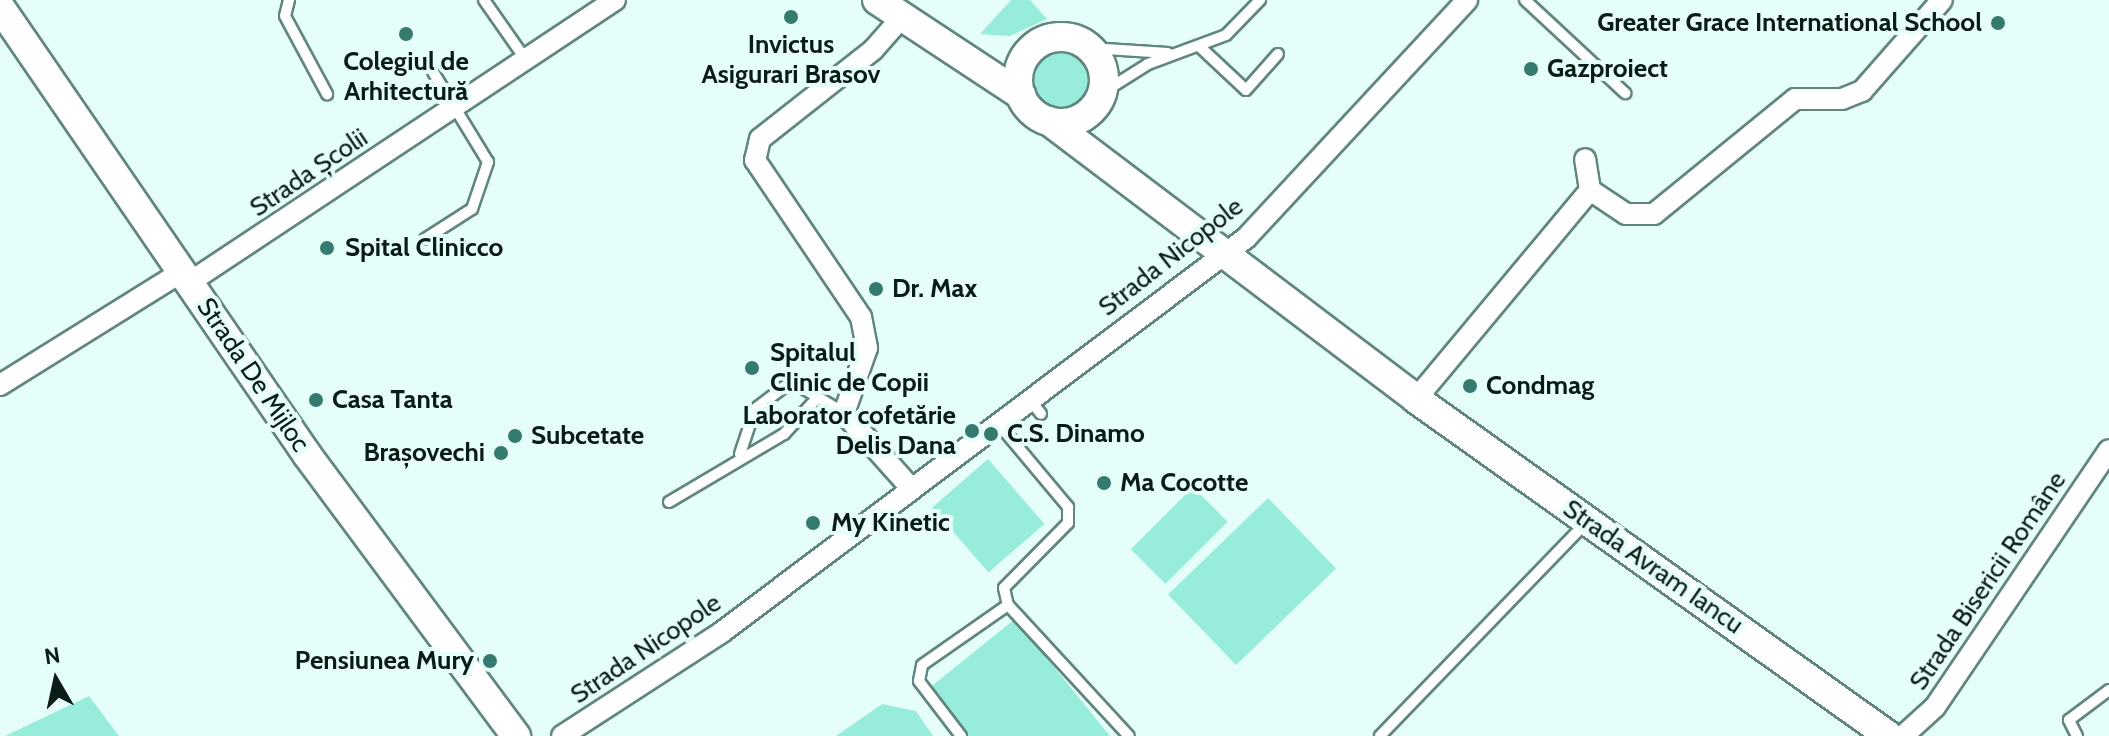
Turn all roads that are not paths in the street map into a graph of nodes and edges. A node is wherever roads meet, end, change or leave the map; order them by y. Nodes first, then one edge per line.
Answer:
1 (289, 0) edge
2 (484, 0) edge
3 (615, 0) edge
4 (877, 0) edge
5 (1260, 0) edge
6 (1467, 0) edge
7 (1525, 0) edge
8 (1942, 0) edge
9 (0, 7) edge
10 (903, 16) junction
11 (1035, 46) junction
12 (1199, 46) junction
13 (1090, 48) junction
14 (1174, 52) junction
15 (1278, 54) dead end
16 (965, 56) junction
17 (527, 61) junction
18 (433, 72) dead end
19 (1625, 93) dead end
20 (327, 94) dead end
21 (1021, 95) junction
22 (1098, 100) junction
23 (455, 108) junction
24 (1049, 121) junction
25 (1585, 159) dead end
26 (1119, 173) junction
27 (1590, 190) junction
28 (425, 239) dead end
29 (1227, 252) junction
30 (186, 277) junction
31 (0, 385) edge
32 (818, 397) junction
33 (1028, 397) junction
34 (1416, 399) junction
35 (844, 413) junction
36 (1041, 414) dead end
37 (996, 421) junction
38 (2109, 450) edge
39 (740, 454) junction
40 (909, 486) junction
41 (669, 502) dead end
42 (1588, 521) junction
43 (1008, 605) junction
44 (2109, 690) edge
45 (516, 736) edge
46 (562, 736) edge
47 (961, 736) edge
48 (1129, 736) edge
49 (1380, 736) edge
50 (1889, 736) edge
51 (1903, 736) edge
52 (2077, 736) edge

1 - 20 lane
2 - 17 lane
3 - 17 street, Strada Școlii
4 - 10 street
5 - 12 lane
6 - 29 street, Strada Nicopole
7 - 19 lane
8 - 27 street
9 - 30 street, Strada De Mijloc
10 - 16 street
10 - 35 street
11 - 13 street
11 - 16 street
11 - 21 street
12 - 14 lane
12 - 15 lane
13 - 14 lane
13 - 22 street
14 - 22 lane
16 - 21 street
17 - 23 street, Strada Școlii
18 - 23 lane
21 - 24 street
22 - 24 street
22 - 26 street, Strada Avram Iancu
23 - 28 lane
23 - 30 street, Strada Școlii
24 - 26 street, Strada Avram Iancu
25 - 27 street
26 - 29 street, Strada Avram Iancu
27 - 34 street
29 - 33 street, Strada Nicopole
29 - 34 street, Strada Avram Iancu
30 - 31 street, Strada Școlii
30 - 45 street, Strada De Mijloc
32 - 35 lane
32 - 39 lane
32 - 39 lane
33 - 36 lane
33 - 37 street, Strada Nicopole
34 - 42 street, Strada Avram Iancu
35 - 40 street
37 - 40 street, Strada Nicopole
37 - 43 lane
38 - 51 street, Strada Bisericii Române
39 - 41 lane
40 - 46 street, Strada Nicopole
42 - 49 lane
42 - 50 street, Strada Avram Iancu
43 - 47 lane
43 - 48 lane
44 - 52 lane

